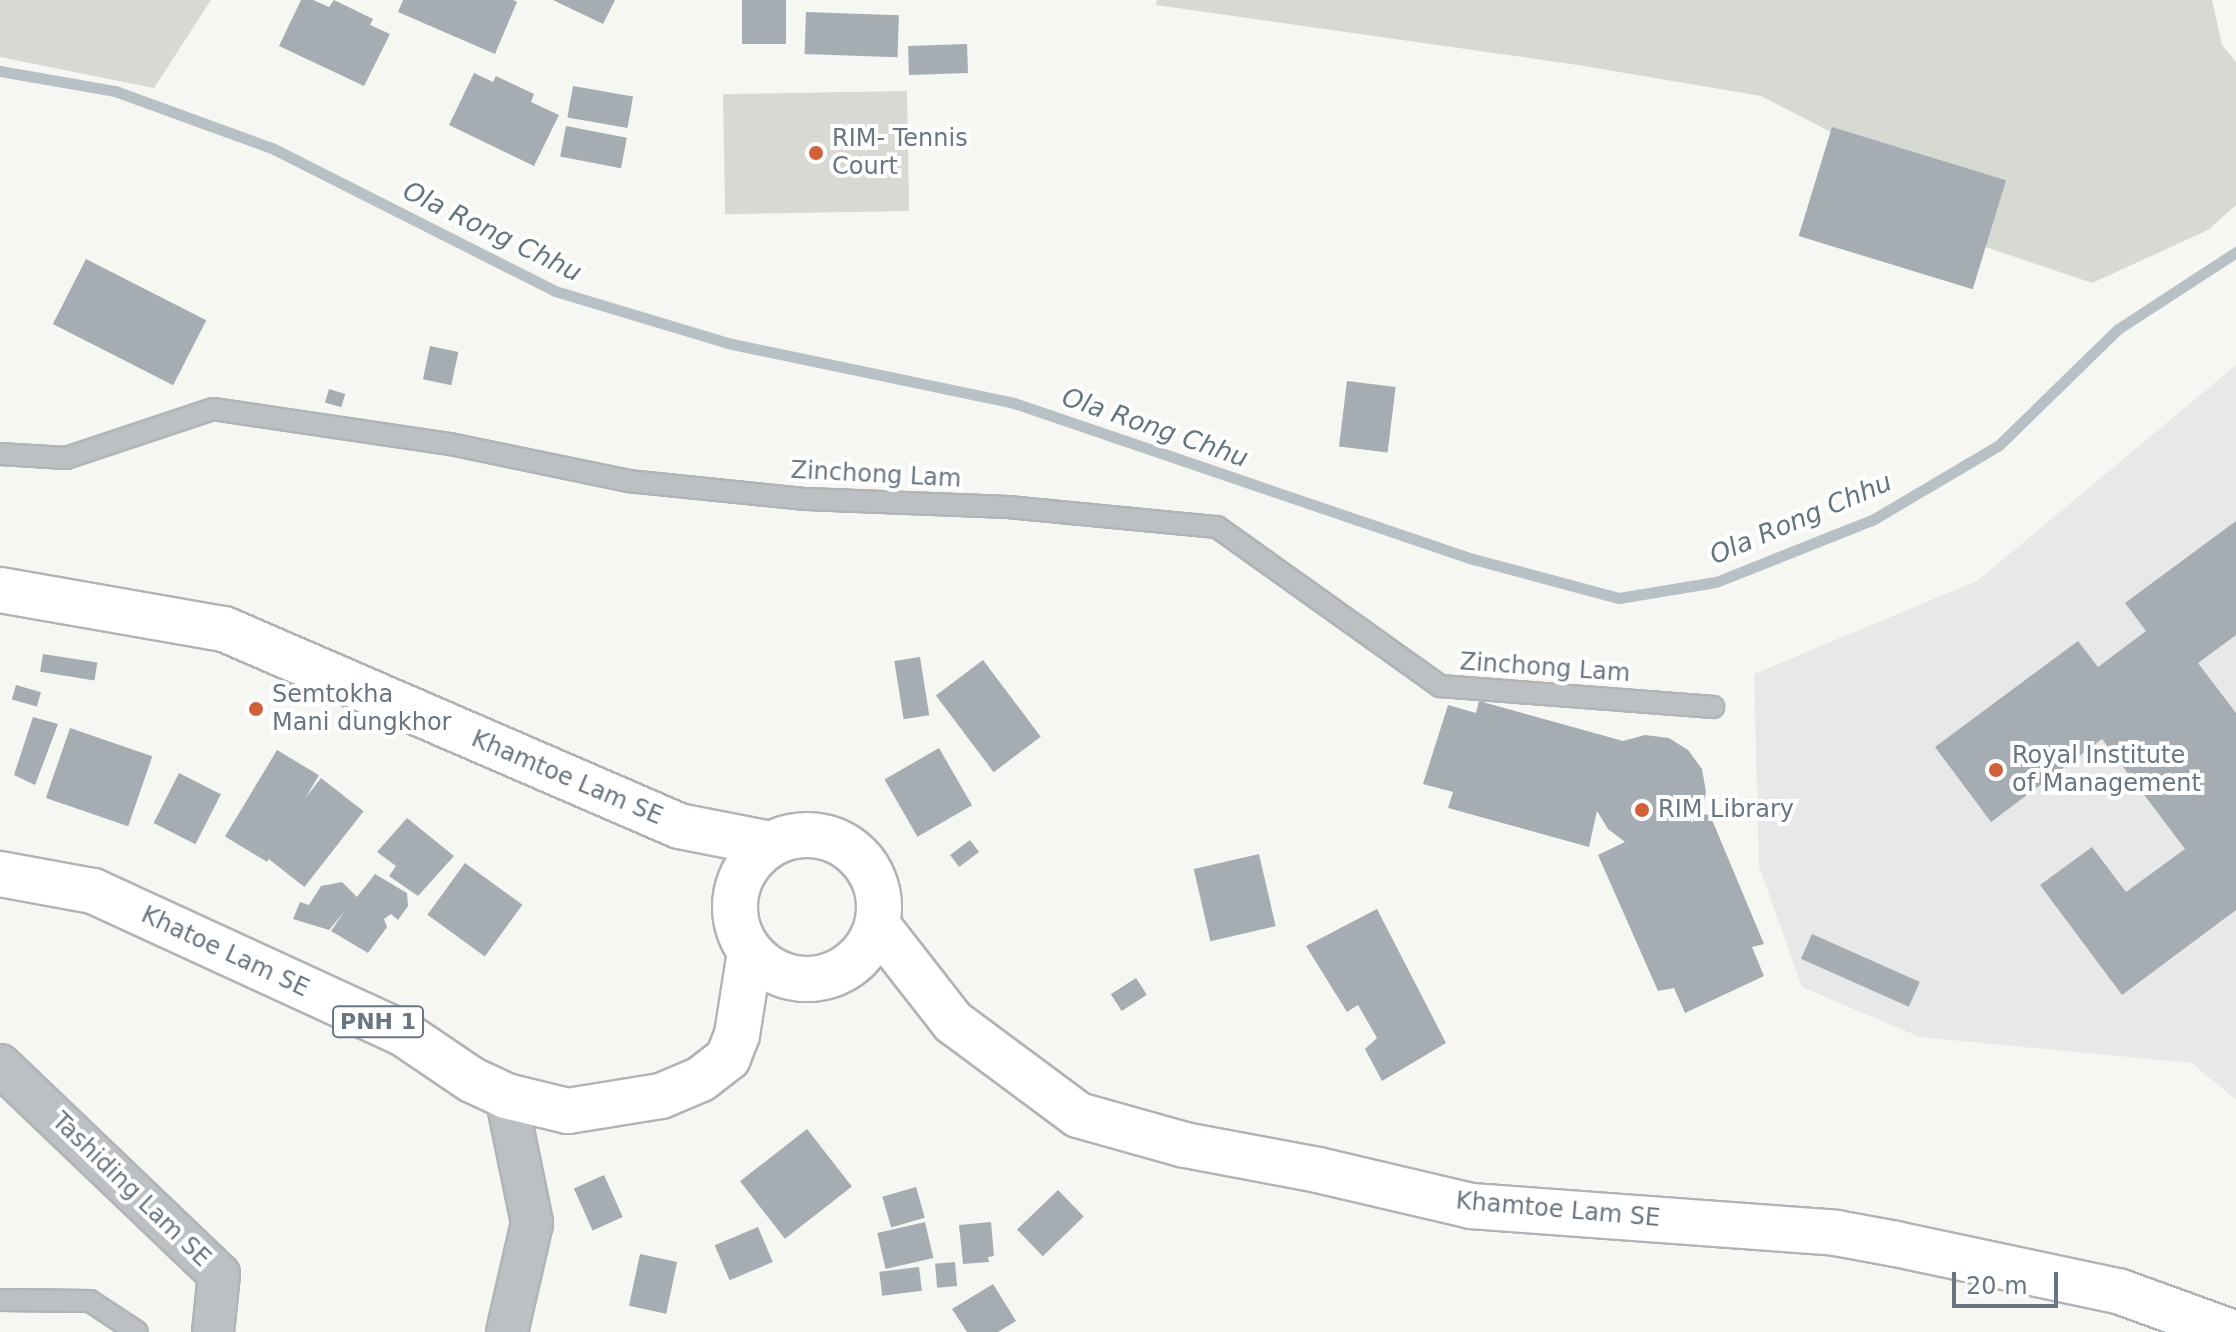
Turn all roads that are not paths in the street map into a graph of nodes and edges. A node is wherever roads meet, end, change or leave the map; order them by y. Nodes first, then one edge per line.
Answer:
1 (0, 454) edge
2 (0, 590) edge
3 (1713, 707) dead end
4 (679, 826) junction
5 (771, 844) junction
6 (0, 874) edge
7 (736, 889) junction
8 (878, 926) junction
9 (750, 952) junction
10 (851, 965) junction
11 (805, 980) junction
12 (928, 990) junction
13 (737, 1035) junction
14 (0, 1065) edge
15 (506, 1096) junction
16 (0, 1300) edge
17 (137, 1332) edge
18 (213, 1332) edge
19 (507, 1332) edge
20 (2231, 1332) edge

1 - 3 lane, Zinchong Lam
2 - 4 main road, Khamtoe Lam SE
4 - 5 main road, Khamtoe Lam SE
4 - 7 main road, Khamtoe Lam SE
5 - 7 main road
5 - 8 main road
6 - 15 main road, Khatoe Lam SE / PNH 1
7 - 9 main road
8 - 10 main road
8 - 12 main road, Khamtoe Lam SE
9 - 11 main road
9 - 13 main road, Khatoe Lam SE / PNH 1
10 - 11 main road
10 - 12 main road
11 - 13 main road, Khatoe Lam SE / PNH 1
12 - 20 main road, Khamtoe Lam SE
13 - 15 main road, Khatoe Lam SE / PNH 1
14 - 18 street, Tashiding Lam SE
15 - 19 street
16 - 17 lane

